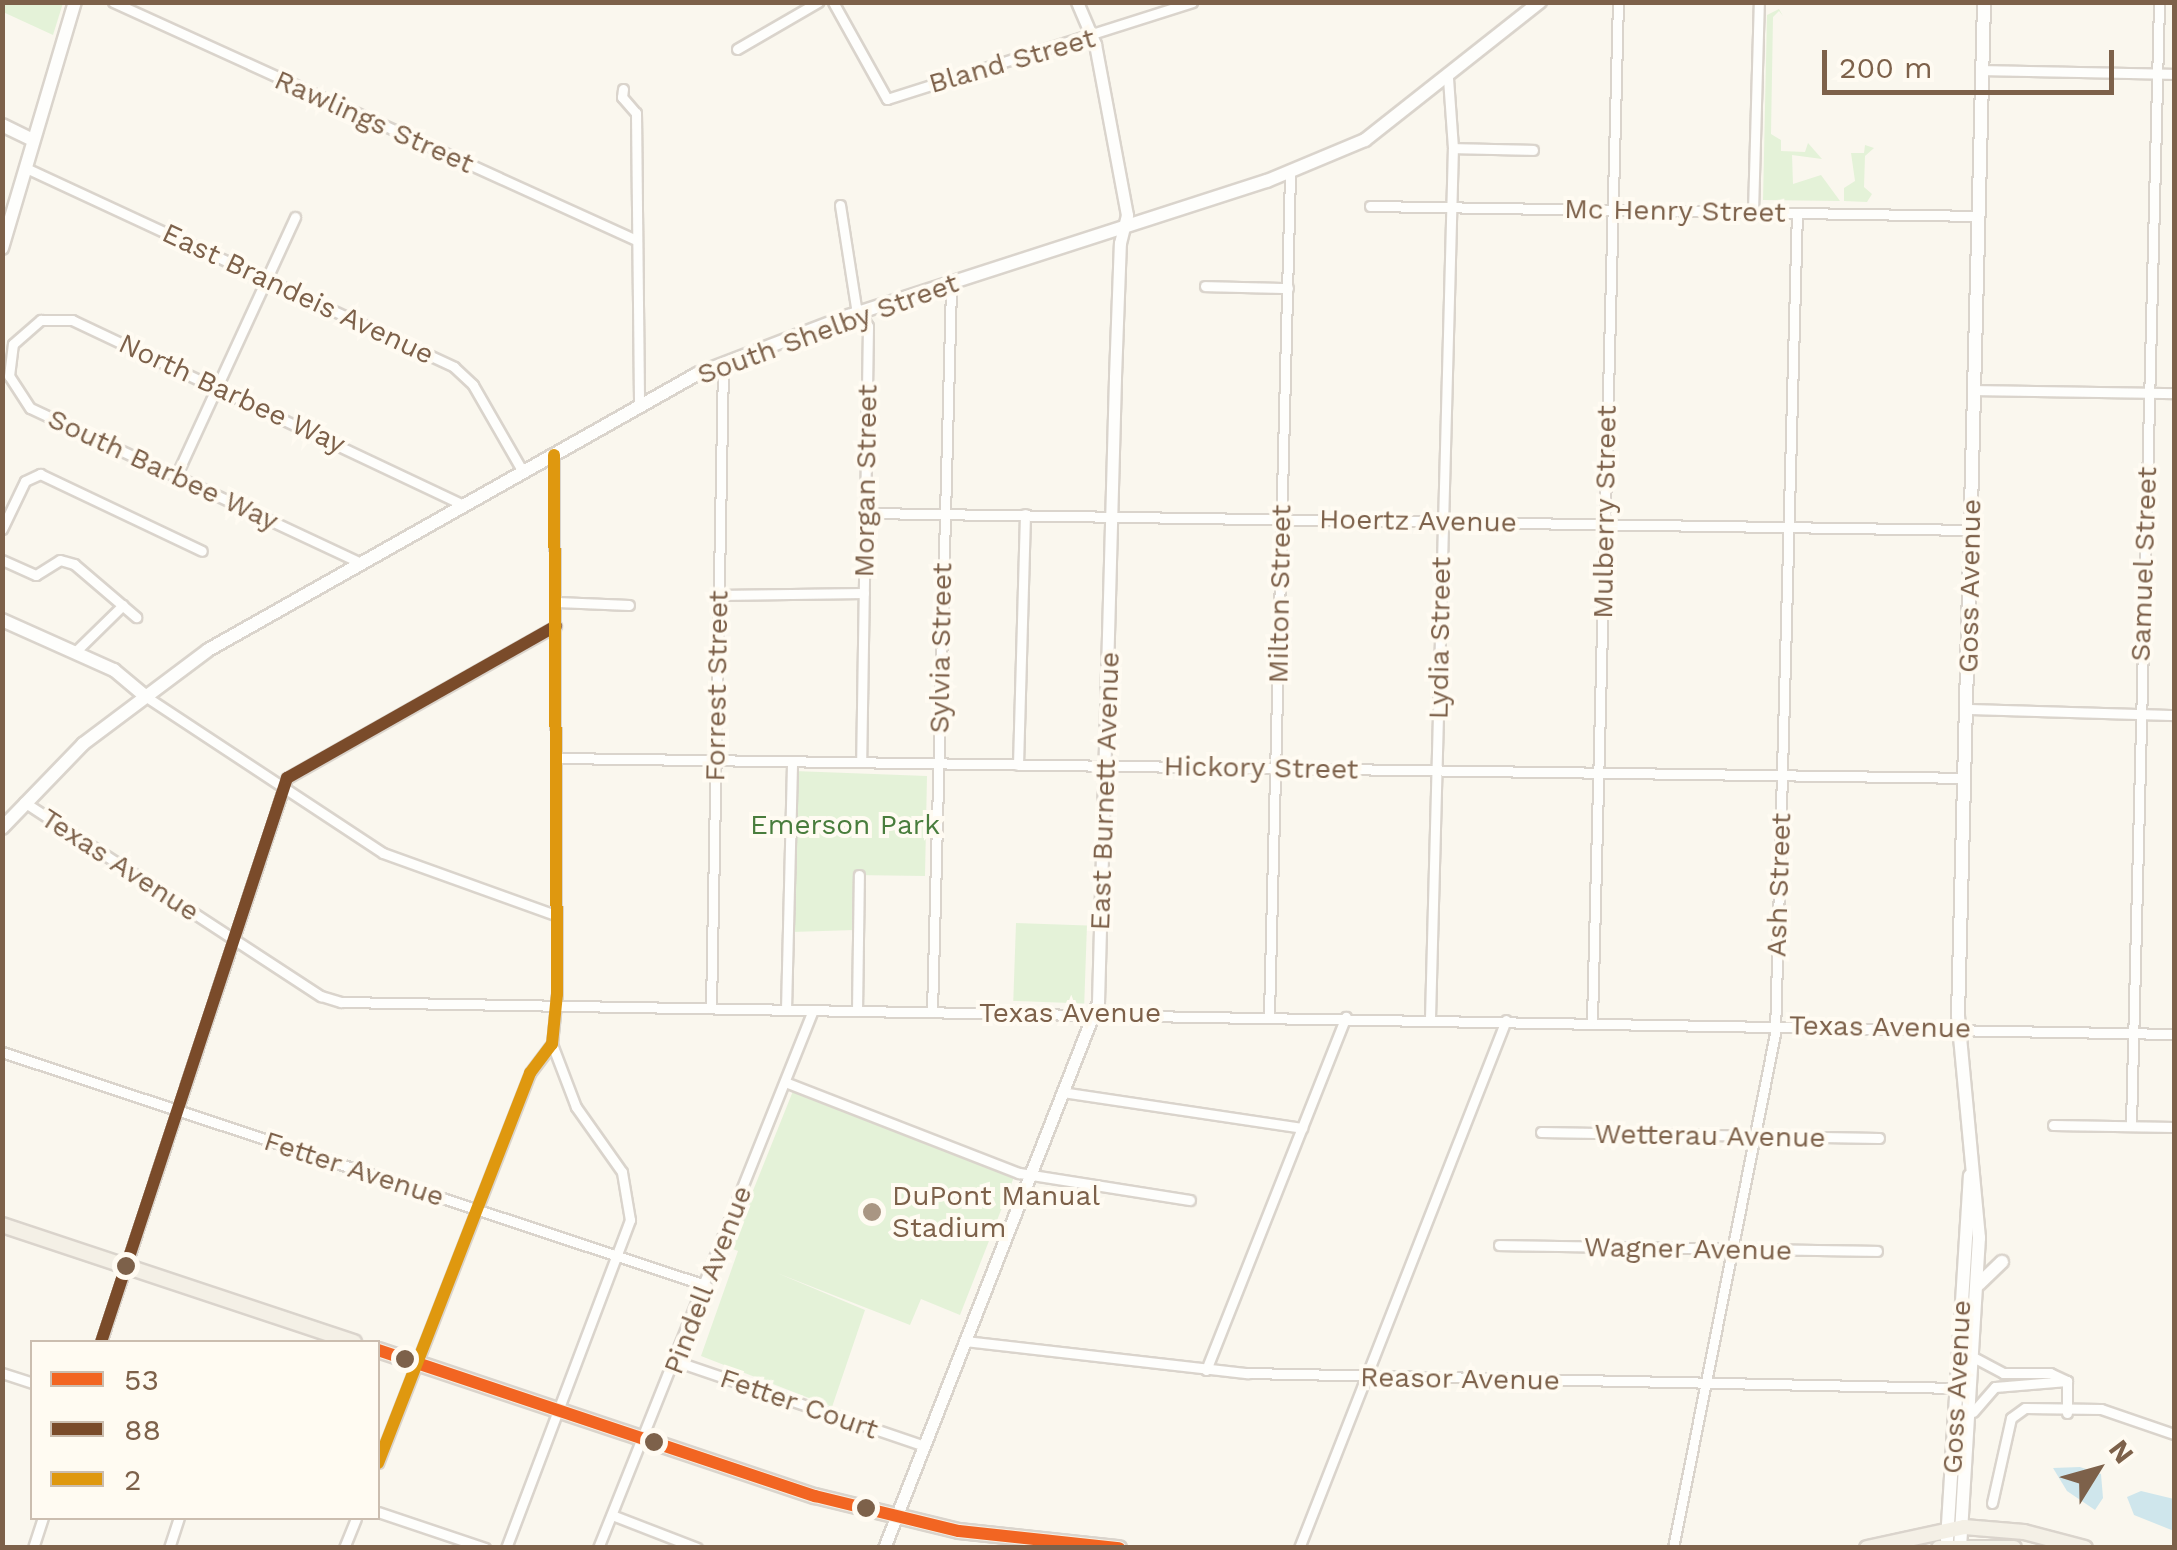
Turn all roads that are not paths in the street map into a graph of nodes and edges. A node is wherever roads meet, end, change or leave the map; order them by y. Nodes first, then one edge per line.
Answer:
1 (75, 2) edge
2 (113, 2) edge
3 (818, 2) edge
4 (833, 2) edge
5 (1078, 2) edge
6 (1192, 2) edge
7 (1540, 2) edge
8 (1618, 2) edge
9 (1759, 2) edge
10 (1984, 2) edge
11 (2158, 2) edge
12 (1092, 34) junction
13 (738, 50) dead end
14 (1982, 70) junction
15 (2157, 74) junction
16 (2174, 74) edge
17 (1448, 78) junction
18 (623, 89) dead end
19 (2, 125) edge
20 (34, 140) junction
21 (1453, 148) junction
22 (1533, 150) dead end
23 (26, 168) junction
24 (1290, 173) junction
25 (840, 205) dead end
26 (1370, 206) dead end
27 (1451, 209) junction
28 (1612, 210) junction
29 (1753, 212) junction
30 (1796, 213) junction
31 (1980, 216) junction
32 (295, 217) dead end
33 (1124, 228) junction
34 (636, 240) junction
35 (2, 248) edge
36 (264, 278) junction
37 (951, 284) junction
38 (1205, 286) dead end
39 (1288, 288) junction
40 (862, 312) junction
41 (8, 342) edge
42 (723, 364) junction
43 (217, 386) junction
44 (1975, 390) junction
45 (2174, 393) edge
46 (2149, 394) junction
47 (639, 406) junction
48 (554, 455) junction
49 (523, 472) junction
50 (176, 476) junction
51 (464, 505) junction
52 (866, 513) junction
53 (945, 514) junction
54 (1024, 514) junction
55 (1112, 516) junction
56 (1282, 518) junction
57 (1443, 521) junction
58 (1605, 524) junction
59 (1788, 527) junction
60 (2, 530) edge
61 (1971, 530) junction
62 (202, 551) dead end
63 (2, 560) edge
64 (361, 563) junction
65 (864, 593) junction
66 (718, 595) junction
67 (556, 602) junction
68 (123, 605) junction
69 (628, 605) dead end
70 (136, 617) dead end
71 (2, 620) edge
72 (556, 626) junction
73 (75, 652) junction
74 (143, 694) junction
75 (1966, 709) junction
76 (2140, 714) junction
77 (2174, 716) edge
78 (557, 758) junction
79 (715, 760) junction
80 (792, 761) junction
81 (862, 762) junction
82 (939, 764) junction
83 (1018, 765) junction
84 (1106, 766) junction
85 (1275, 768) junction
86 (1436, 771) junction
87 (1598, 773) junction
88 (1782, 776) junction
89 (1965, 778) junction
90 (284, 788) junction
91 (24, 802) junction
92 (2, 828) edge
93 (859, 875) dead end
94 (555, 916) junction
95 (234, 941) junction
96 (554, 1008) junction
97 (710, 1008) junction
98 (786, 1010) junction
99 (813, 1010) junction
100 (857, 1011) junction
101 (932, 1012) junction
102 (1093, 1014) junction
103 (1269, 1016) junction
104 (1346, 1017) junction
105 (1430, 1018) junction
106 (1506, 1020) junction
107 (1592, 1021) junction
108 (1775, 1024) junction
109 (1962, 1028) junction
110 (2132, 1034) junction
111 (2174, 1034) edge
112 (552, 1044) junction
113 (2, 1052) edge
114 (785, 1082) junction
115 (1062, 1092) junction
116 (178, 1110) junction
117 (2053, 1125) dead end
118 (2131, 1125) junction
119 (2174, 1127) edge
120 (1302, 1128) junction
121 (1542, 1132) dead end
122 (1754, 1136) junction
123 (1879, 1138) dead end
124 (1972, 1168) junction
125 (1030, 1175) junction
126 (1190, 1200) dead end
127 (477, 1210) junction
128 (2, 1225) edge
129 (1499, 1245) dead end
130 (1732, 1249) junction
131 (1877, 1251) dead end
132 (620, 1257) junction
133 (2002, 1262) dead end
134 (127, 1266) junction
135 (705, 1286) junction
136 (1978, 1286) junction
137 (102, 1340) edge
138 (348, 1340) edge
139 (965, 1341) junction
140 (380, 1351) edge
141 (1975, 1358) junction
142 (676, 1361) junction
143 (417, 1363) junction
144 (1206, 1370) junction
145 (2, 1373) edge
146 (1367, 1377) junction
147 (2067, 1381) junction
148 (30, 1382) edge
149 (1705, 1383) junction
150 (1957, 1388) junction
151 (560, 1411) junction
152 (1973, 1412) junction
153 (2068, 1413) junction
154 (2174, 1434) edge
155 (646, 1440) junction
156 (924, 1446) junction
157 (380, 1458) edge
158 (1992, 1503) dead end
159 (380, 1513) edge
160 (612, 1515) junction
161 (896, 1517) junction
162 (42, 1520) edge
163 (178, 1520) edge
164 (355, 1520) edge
165 (1964, 1527) junction
166 (1948, 1530) junction
167 (1953, 1547) edge
168 (33, 1548) edge
169 (169, 1548) edge
170 (344, 1548) edge
171 (485, 1548) edge
172 (506, 1548) edge
173 (598, 1548) edge
174 (697, 1548) edge
175 (884, 1548) edge
176 (1119, 1548) edge
177 (1300, 1548) edge
178 (1673, 1548) edge
179 (1868, 1548) edge
180 (1938, 1548) edge
181 (2014, 1548) edge
182 (2085, 1548) edge

1 - 20 main road
2 - 34 street, Rawlings Street
3 - 13 street
4 - 12 street, Bland Street
5 - 12 street, East Burnett Avenue
6 - 12 street, Bland Street
7 - 17 main road, South Shelby Street
8 - 28 street, Mulberry Street
9 - 29 street
10 - 14 main road, Goss Avenue
11 - 15 street, Samuel Street
12 - 33 street, East Burnett Avenue
14 - 15 street
14 - 31 main road, Goss Avenue
15 - 16 street
15 - 46 street, Samuel Street
17 - 21 street, Lydia Street
17 - 24 main road, South Shelby Street
18 - 34 street
19 - 20 main road
20 - 23 main road
21 - 22 street
21 - 27 street, Lydia Street
23 - 35 main road
23 - 36 street, East Brandeis Avenue
24 - 33 main road, South Shelby Street
24 - 39 street, Milton Street
25 - 40 street, Morgan Street
26 - 27 street, Mc Henry Street
27 - 28 street, Mc Henry Street
27 - 57 street, Lydia Street
28 - 29 street, Mc Henry Street
28 - 58 street, Mulberry Street
29 - 30 street, Mc Henry Street
30 - 31 street, Mc Henry Street
30 - 59 street, Ash Street
31 - 44 main road, Goss Avenue
32 - 36 street
33 - 37 main road, South Shelby Street
33 - 55 street, East Burnett Avenue
34 - 47 street
36 - 43 street
36 - 49 street, East Brandeis Avenue
37 - 40 main road, South Shelby Street
37 - 53 street, Sylvia Street
38 - 39 street
39 - 56 street, Milton Street
40 - 42 main road, South Shelby Street
40 - 52 street, Morgan Street
41 - 43 street, North Barbee Way
41 - 50 street, South Barbee Way
42 - 47 main road, South Shelby Street
42 - 66 street, Forrest Street
43 - 50 street
43 - 51 street, North Barbee Way
44 - 46 street
44 - 61 main road, Goss Avenue
45 - 46 street
46 - 76 street, Samuel Street
47 - 48 main road, South Shelby Street
48 - 49 main road, South Shelby Street
48 - 67 street
49 - 51 main road, South Shelby Street
50 - 64 street, South Barbee Way
51 - 64 main road, South Shelby Street
52 - 53 street, Hoertz Avenue
52 - 65 street, Morgan Street
53 - 54 street, Hoertz Avenue
53 - 82 street, Sylvia Street
54 - 55 street, Hoertz Avenue
54 - 83 street
55 - 56 street, Hoertz Avenue
55 - 84 street, East Burnett Avenue
56 - 57 street, Hoertz Avenue
56 - 85 street, Milton Street
57 - 58 street, Hoertz Avenue
57 - 86 street, Lydia Street
58 - 59 street, Hoertz Avenue
58 - 87 street, Mulberry Street
59 - 61 street, Hoertz Avenue
59 - 88 street, Ash Street
60 - 62 street
61 - 75 main road, Goss Avenue
63 - 68 street
64 - 74 main road, South Shelby Street
65 - 66 street
65 - 81 street, Morgan Street
66 - 79 street, Forrest Street
67 - 69 street
67 - 72 street
68 - 70 street
68 - 73 street
71 - 73 main road
72 - 78 street
72 - 90 street
73 - 74 main road
74 - 90 street
74 - 91 main road, South Shelby Street
75 - 76 street
75 - 89 main road, Goss Avenue
76 - 77 street
76 - 110 street, Samuel Street
78 - 79 street, Hickory Street
78 - 94 street
79 - 80 street, Hickory Street
79 - 97 street, Forrest Street
80 - 81 street, Hickory Street
80 - 98 street
81 - 82 street, Hickory Street
82 - 83 street, Hickory Street
82 - 101 street, Sylvia Street
83 - 84 street, Hickory Street
84 - 85 street, Hickory Street
84 - 102 street, East Burnett Avenue
85 - 86 street, Hickory Street
85 - 103 street, Milton Street
86 - 87 street, Hickory Street
86 - 105 street, Lydia Street
87 - 88 street, Hickory Street
87 - 107 street, Mulberry Street
88 - 89 street, Hickory Street
88 - 108 street, Ash Street
89 - 109 main road, Goss Avenue
90 - 94 street
90 - 95 street
91 - 92 main road, South Shelby Street
91 - 95 street, Texas Avenue
93 - 100 street
94 - 96 street
95 - 96 street, Texas Avenue
95 - 116 street
96 - 97 street, Texas Avenue
96 - 112 street
97 - 98 street, Texas Avenue
98 - 99 street, Texas Avenue
99 - 100 street, Texas Avenue
99 - 114 street, Pindell Avenue
100 - 101 street, Texas Avenue
101 - 102 street, Texas Avenue
102 - 103 street, Texas Avenue
102 - 115 street, East Burnett Avenue
103 - 104 street, Texas Avenue
104 - 105 street, Texas Avenue
104 - 120 street
105 - 106 street, Texas Avenue
106 - 107 street, Texas Avenue
106 - 146 street
107 - 108 street, Texas Avenue
108 - 109 street, Texas Avenue
108 - 122 street, Ash Street
109 - 110 street, Texas Avenue
109 - 124 main road, Goss Avenue
110 - 111 street, Texas Avenue
110 - 118 street, Samuel Street
112 - 127 street
112 - 132 street
113 - 116 street, Fetter Avenue
114 - 125 street
114 - 135 street, Pindell Avenue
115 - 120 street
115 - 125 street, East Burnett Avenue
116 - 127 street, Fetter Avenue
116 - 134 street
117 - 118 street
118 - 119 street
120 - 144 street
121 - 122 street, Wetterau Avenue
122 - 123 street, Wetterau Avenue
122 - 130 street, Ash Street
124 - 136 main road, Goss Avenue
124 - 150 main road, Goss Avenue
125 - 126 street
125 - 139 street, East Burnett Avenue
127 - 132 street, Fetter Avenue
127 - 143 street
128 - 134 main road
129 - 130 street, Wagner Avenue
130 - 131 street, Wagner Avenue
130 - 149 street, Ash Street
132 - 135 street, Fetter Avenue
132 - 151 street
133 - 136 main road
134 - 137 street
134 - 138 main road
135 - 142 street, Pindell Avenue
136 - 141 main road, Goss Avenue
139 - 144 street, Reasor Avenue
139 - 156 street, East Burnett Avenue
140 - 143 main road
141 - 147 street
141 - 152 main road, Goss Avenue
142 - 155 street, Pindell Avenue
142 - 156 street, Fetter Court
143 - 151 main road
143 - 157 street
144 - 146 street, Reasor Avenue
145 - 148 street
146 - 149 street, Reasor Avenue
146 - 177 street
147 - 152 street
147 - 153 street
149 - 150 street, Reasor Avenue
149 - 178 street, Ash Street
150 - 166 main road, Goss Avenue
151 - 155 main road
151 - 172 street
152 - 165 main road, Goss Avenue
153 - 154 street
153 - 158 street
155 - 160 street, Pindell Avenue
155 - 161 main road
156 - 161 street, East Burnett Avenue
159 - 171 street
160 - 173 street, Pindell Avenue
160 - 174 street
161 - 175 street, East Burnett Avenue
161 - 176 main road
162 - 168 street
163 - 169 street
164 - 170 street
165 - 166 main road
165 - 167 main road, Goss Avenue
165 - 182 main road
166 - 167 main road, Goss Avenue
166 - 179 main road
167 - 180 main road
167 - 181 main road

